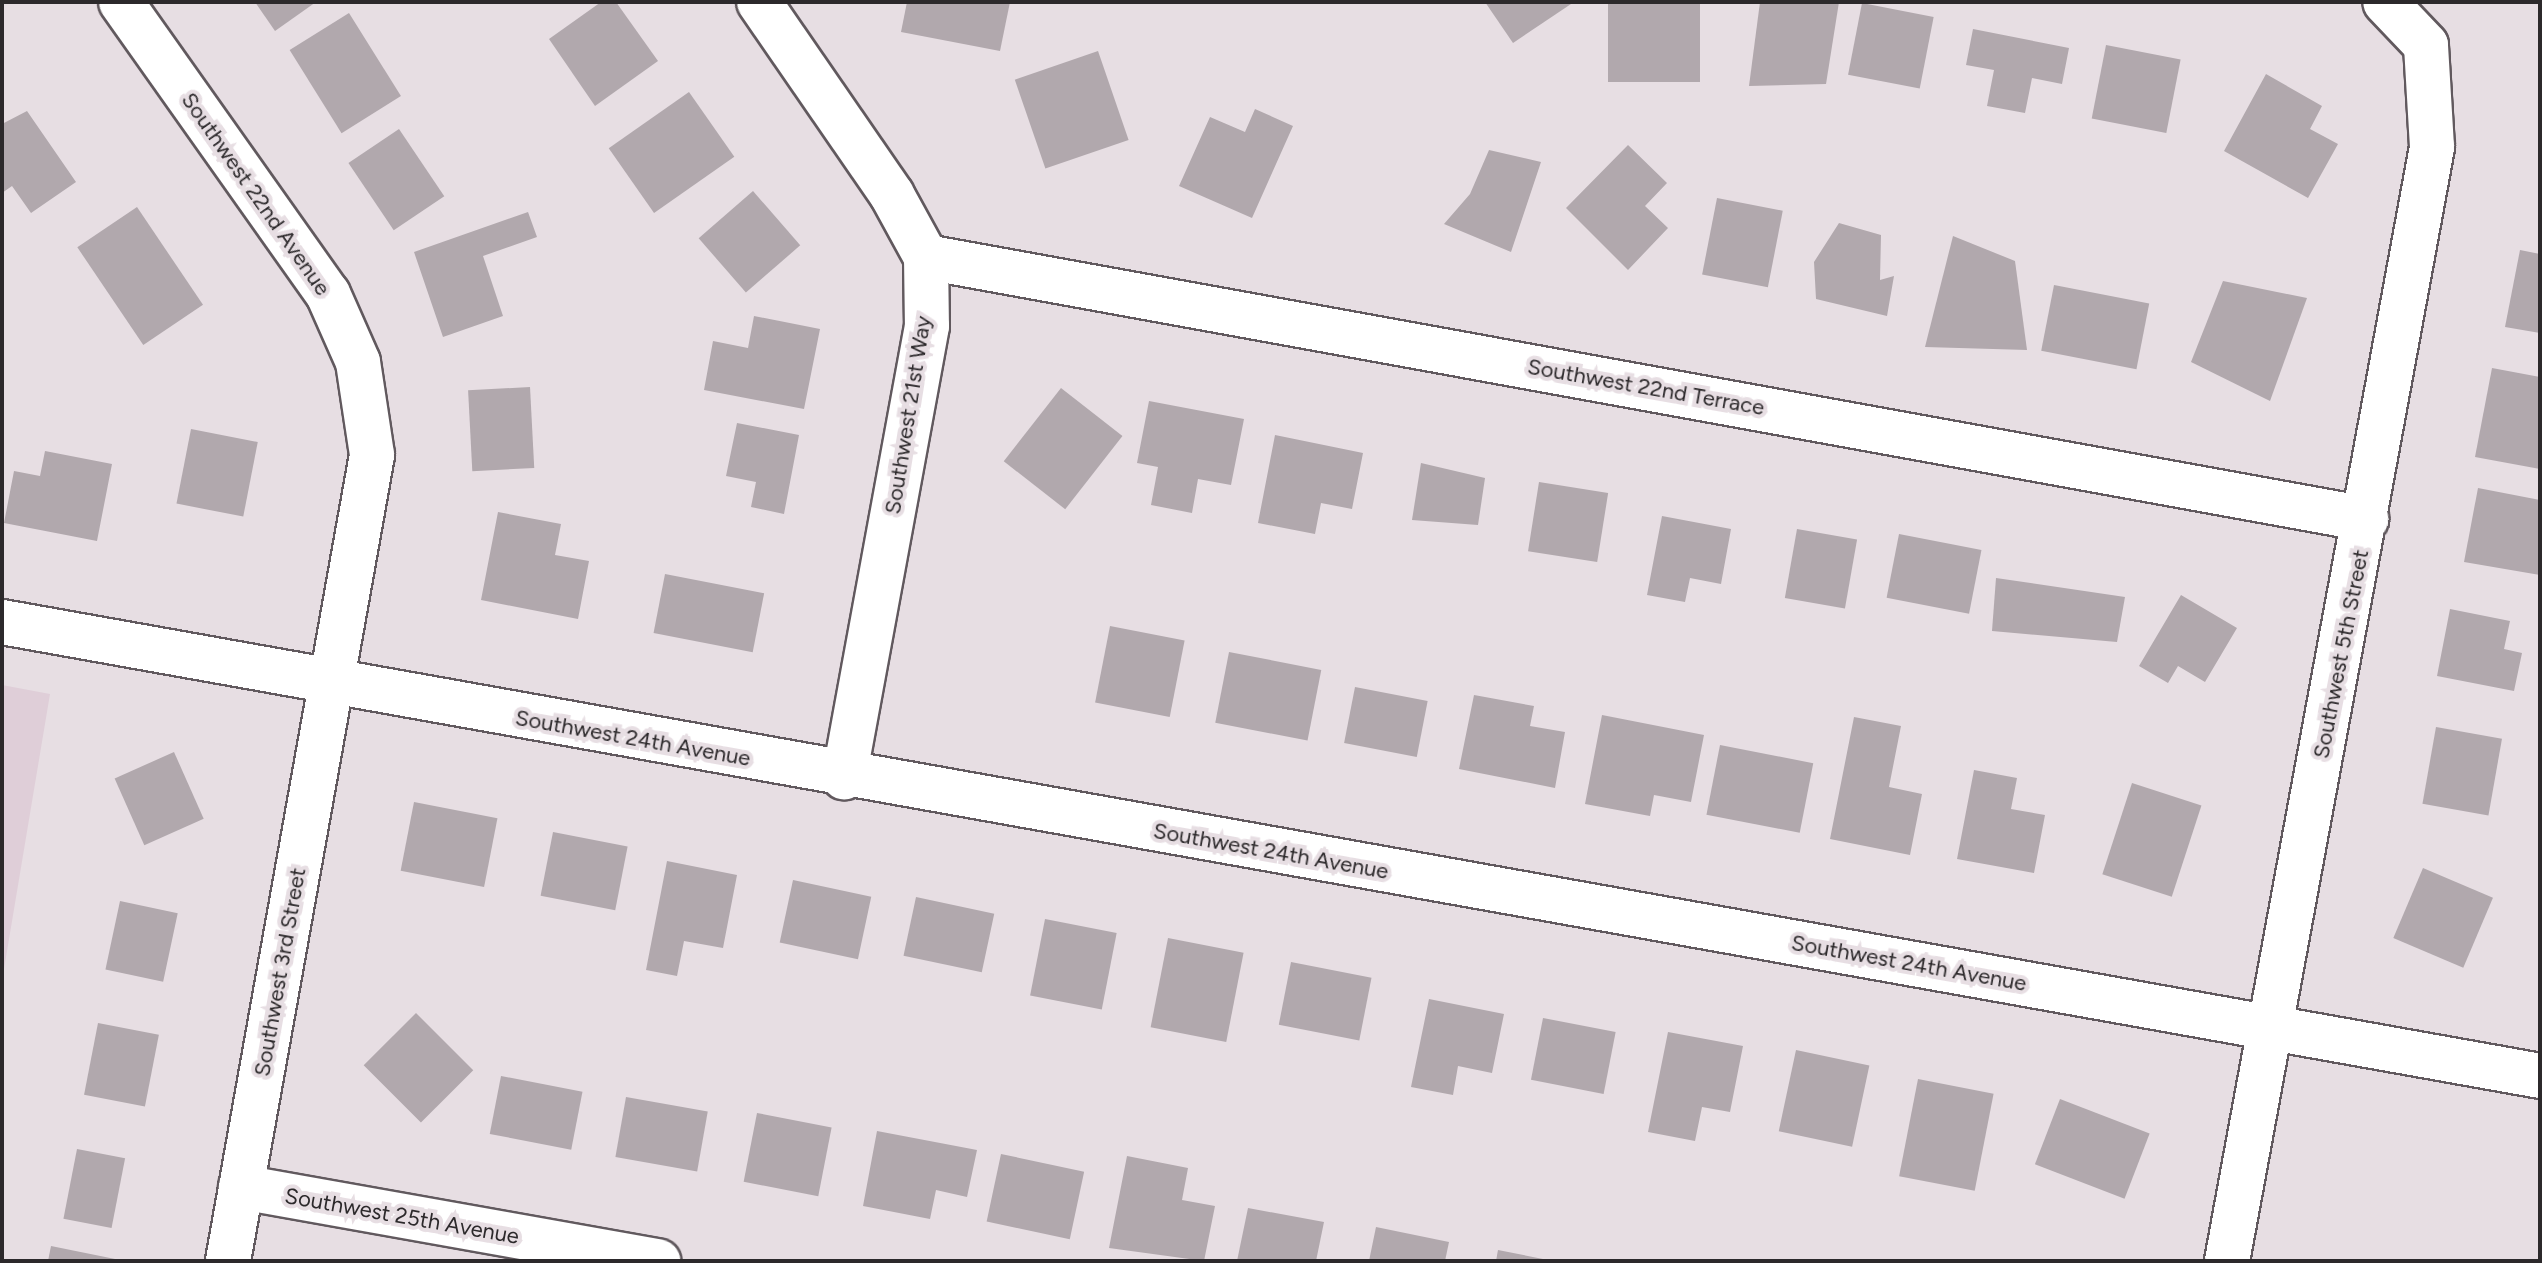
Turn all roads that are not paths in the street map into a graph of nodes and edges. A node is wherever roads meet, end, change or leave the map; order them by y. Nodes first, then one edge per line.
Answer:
1 (121, 2) edge
2 (759, 2) edge
3 (2385, 2) edge
4 (926, 257) junction
5 (2366, 519) junction
6 (2, 622) edge
7 (331, 682) junction
8 (844, 777) junction
9 (2271, 1025) junction
10 (2540, 1076) edge
11 (241, 1187) junction
12 (228, 1261) edge
13 (658, 1261) edge
14 (2227, 1261) edge

1 - 7 street, Southwest 22nd Avenue
2 - 4 street, Southwest 21st Way
3 - 5 street, Southwest 5th Street
4 - 5 street, Southwest 22nd Terrace
4 - 8 street, Southwest 21st Way
5 - 9 street, Southwest 5th Street
6 - 7 street, Southwest 24th Avenue
7 - 8 street, Southwest 24th Avenue
7 - 11 street, Southwest 3rd Street
8 - 9 street, Southwest 24th Avenue
9 - 10 street, Southwest 24th Avenue
9 - 14 street, Southwest 5th Street
11 - 12 street, Southwest 3rd Street
11 - 13 street, Southwest 25th Avenue

